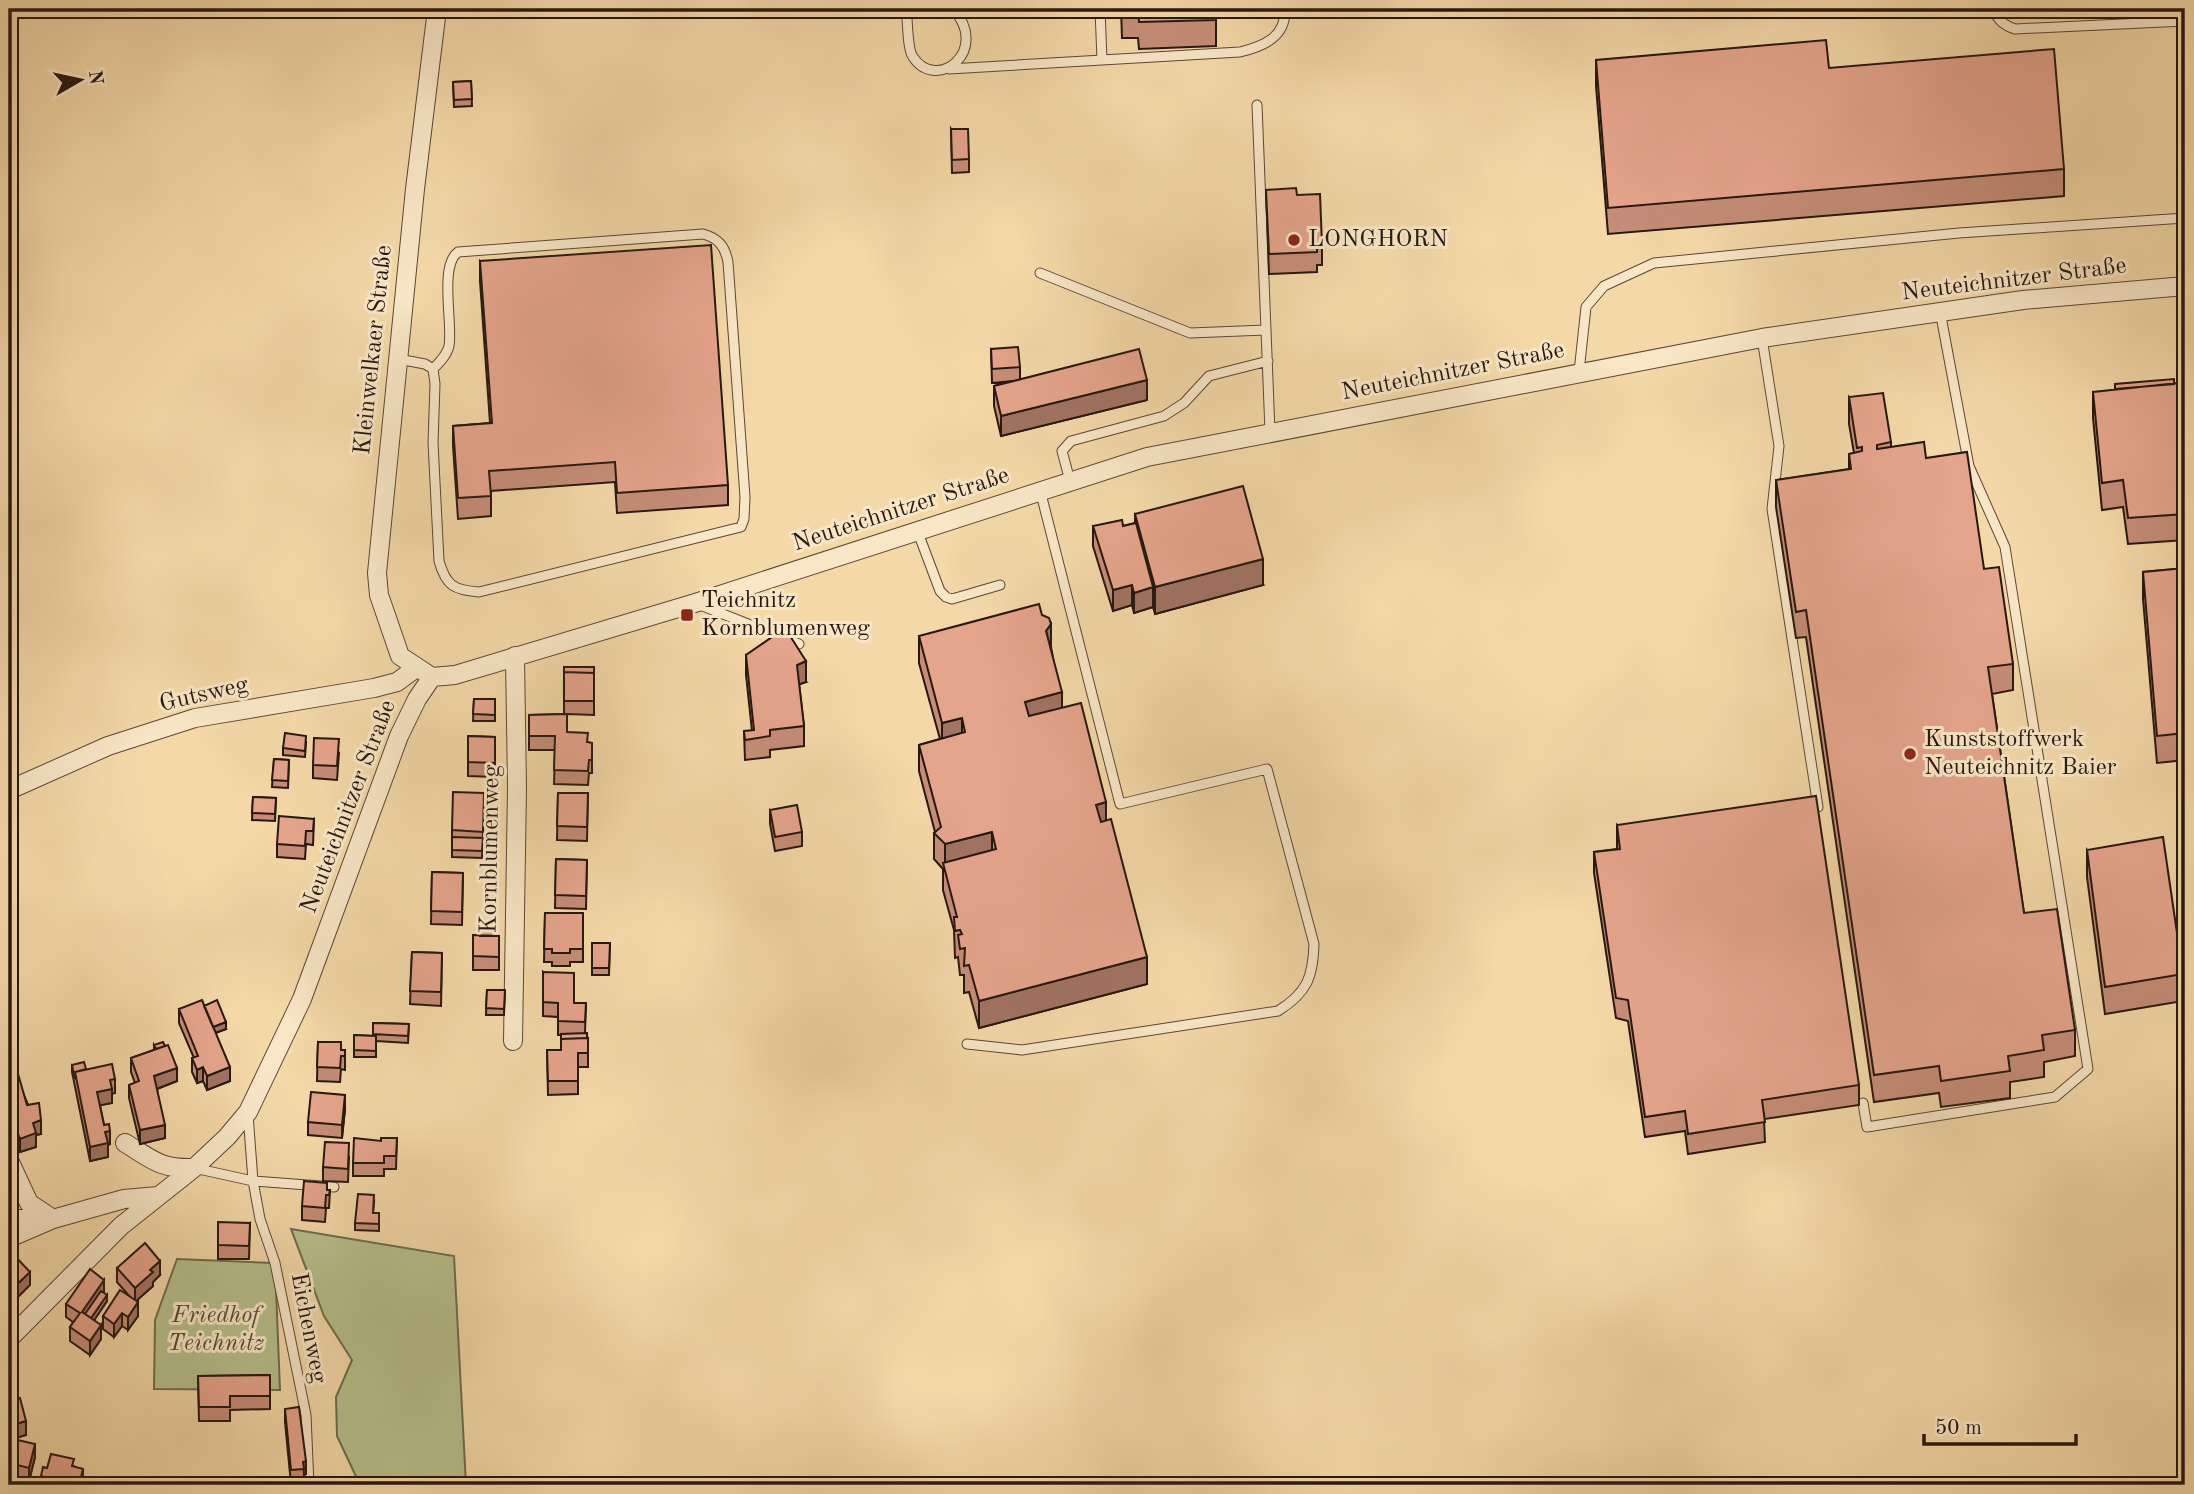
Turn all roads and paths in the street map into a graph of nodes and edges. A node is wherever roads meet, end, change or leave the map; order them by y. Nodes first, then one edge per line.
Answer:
1 (437, 9) edge
2 (906, 9) edge
3 (953, 9) edge
4 (1100, 9) edge
5 (1285, 9) edge
6 (1993, 9) edge
7 (2185, 21) edge
8 (1102, 60) junction
9 (949, 69) junction
10 (1257, 105) dead end
11 (2185, 218) edge
12 (1040, 273) dead end
13 (2185, 286) edge
14 (1940, 311) junction
15 (1266, 330) junction
16 (1762, 338) junction
17 (398, 359) junction
18 (1268, 361) junction
19 (433, 369) junction
20 (1580, 372) junction
21 (1270, 432) junction
22 (1070, 481) junction
23 (1040, 490) junction
24 (917, 530) junction
25 (1000, 586) dead end
26 (695, 603) junction
27 (799, 644) edge
28 (515, 656) junction
29 (415, 667) junction
30 (432, 677) junction
31 (9, 790) edge
32 (1819, 816) edge
33 (513, 1041) dead end
34 (967, 1044) dead end
35 (1863, 1103) dead end
36 (248, 1112) junction
37 (125, 1143) dead end
38 (9, 1160) edge
39 (194, 1168) junction
40 (253, 1181) junction
41 (334, 1187) dead end
42 (158, 1196) junction
43 (9, 1219) edge
44 (53, 1219) junction
45 (9, 1238) edge
46 (9, 1339) edge
47 (309, 1485) edge

1 - 17 street, Kleinwelkaer Straße
2 - 9 lane
3 - 9 lane
4 - 8 lane
5 - 8 lane
6 - 7 lane
8 - 9 lane
10 - 15 lane
11 - 20 lane
12 - 15 lane
13 - 14 street, Neuteichnitzer Straße
14 - 16 street, Neuteichnitzer Straße
14 - 35 lane
15 - 18 lane
16 - 20 street, Neuteichnitzer Straße
16 - 32 lane
17 - 19 lane
17 - 29 street, Kleinwelkaer Straße
18 - 21 lane
18 - 22 lane
19 - 19 lane
20 - 21 street, Neuteichnitzer Straße
21 - 22 street, Neuteichnitzer Straße
22 - 23 street, Neuteichnitzer Straße
23 - 24 street, Neuteichnitzer Straße
23 - 34 lane
24 - 25 lane
24 - 26 street, Neuteichnitzer Straße
26 - 27 lane
26 - 28 street, Neuteichnitzer Straße
28 - 30 street, Neuteichnitzer Straße
28 - 33 street, Kornblumenweg
29 - 30 street, Kleinwelkaer Straße
29 - 31 street, Gutsweg
30 - 36 street, Neuteichnitzer Straße
36 - 39 street, Neuteichnitzer Straße
36 - 40 lane, Eichenweg
37 - 39 street
38 - 44 street
39 - 40 lane
39 - 42 street, Neuteichnitzer Straße
40 - 41 lane
40 - 47 lane, Eichenweg
42 - 44 street
42 - 46 street, Neuteichnitzer Straße
43 - 44 street
44 - 45 street

